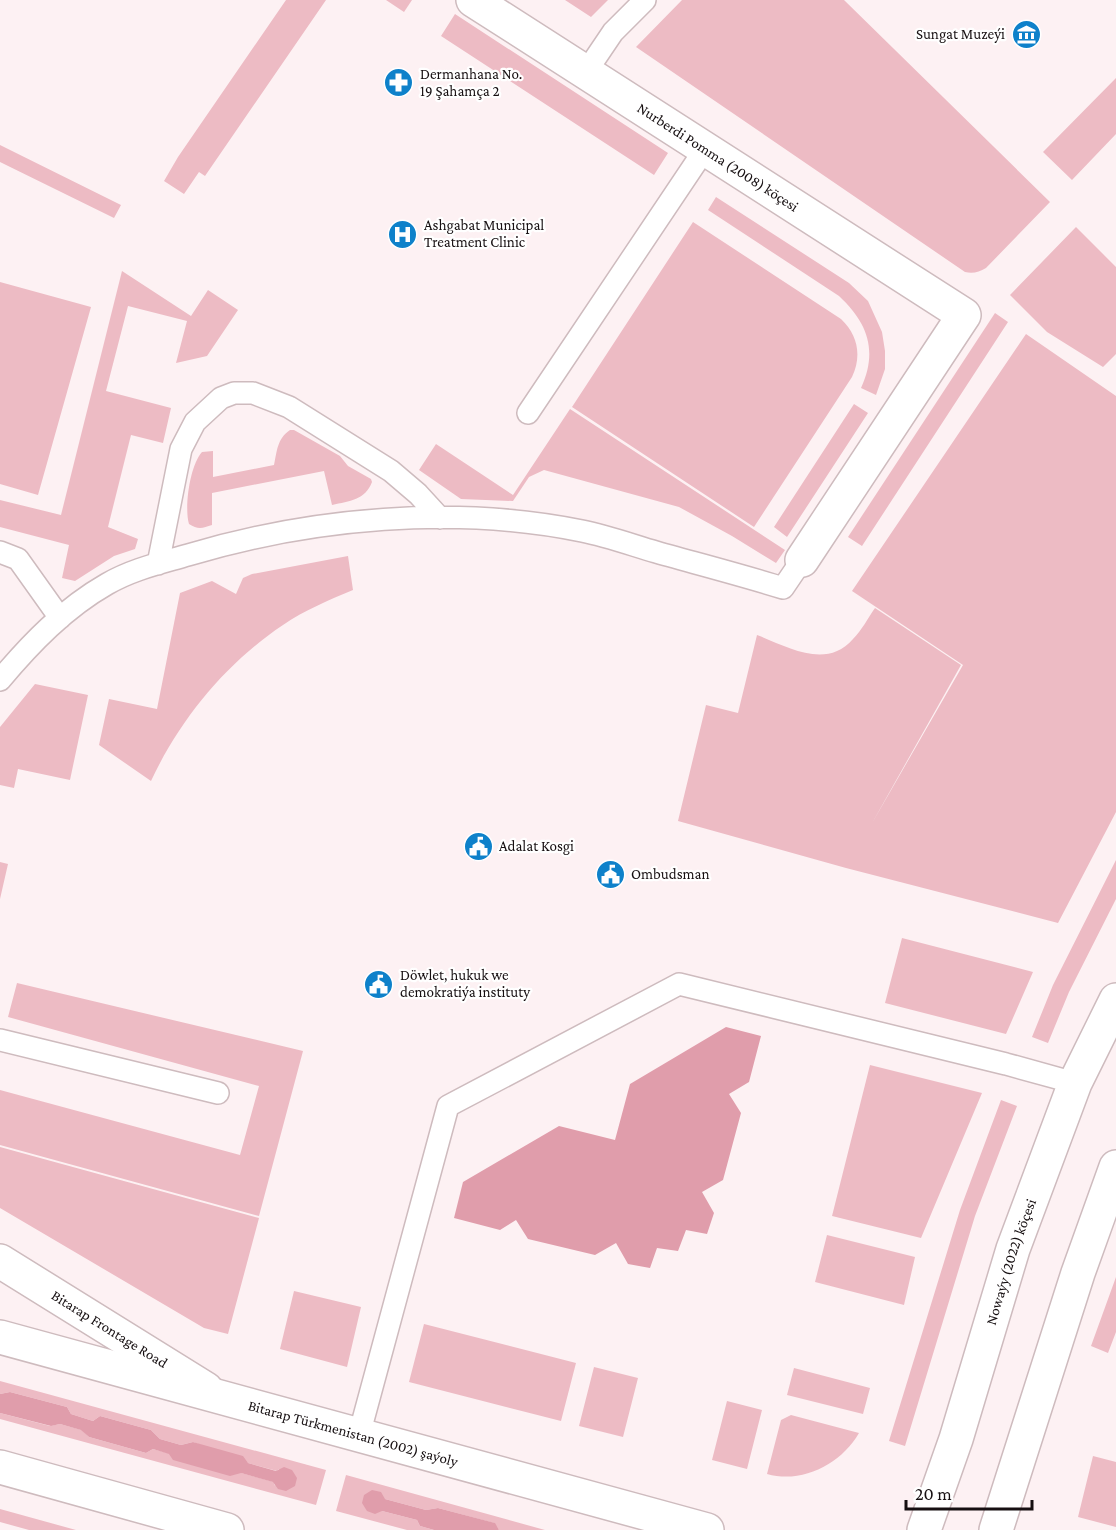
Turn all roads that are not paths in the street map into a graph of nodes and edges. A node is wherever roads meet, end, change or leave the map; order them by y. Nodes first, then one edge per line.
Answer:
1 (473, 0) edge
2 (645, 0) edge
3 (586, 72) junction
4 (705, 149) junction
5 (528, 413) dead end
6 (440, 518) junction
7 (0, 552) edge
8 (802, 560) joint
9 (158, 564) junction
10 (60, 618) junction
11 (0, 680) edge
12 (1116, 1000) edge
13 (0, 1040) edge
14 (1076, 1083) junction
15 (218, 1093) dead end
16 (1116, 1167) edge
17 (0, 1261) edge
18 (0, 1337) edge
19 (218, 1397) junction
20 (359, 1435) junction
21 (0, 1467) edge
22 (160, 1521) edge
23 (227, 1530) edge
24 (707, 1530) edge
25 (924, 1530) edge
26 (996, 1530) edge

1 - 3 main road, Nurberdi Pomma (2008) köçesi
2 - 3 lane
3 - 4 main road, Nurberdi Pomma (2008) köçesi
4 - 5 lane
4 - 8 main road, Nurberdi Pomma (2008) köçesi
6 - 8 lane
6 - 9 lane
6 - 9 lane
7 - 10 lane
9 - 10 lane
10 - 11 lane
12 - 14 main road, Nowaýy (2022) köçesi
13 - 15 lane
14 - 20 lane
14 - 25 main road, Nowaýy (2022) köçesi
16 - 26 main road
17 - 19 main road, Bitarap Frontage Road
18 - 19 main road, Bitarap Türkmenistan (2002) şaýoly
19 - 20 main road, Bitarap Türkmenistan (2002) şaýoly
20 - 24 main road, Bitarap Türkmenistan (2002) şaýoly
21 - 22 main road
22 - 23 main road

